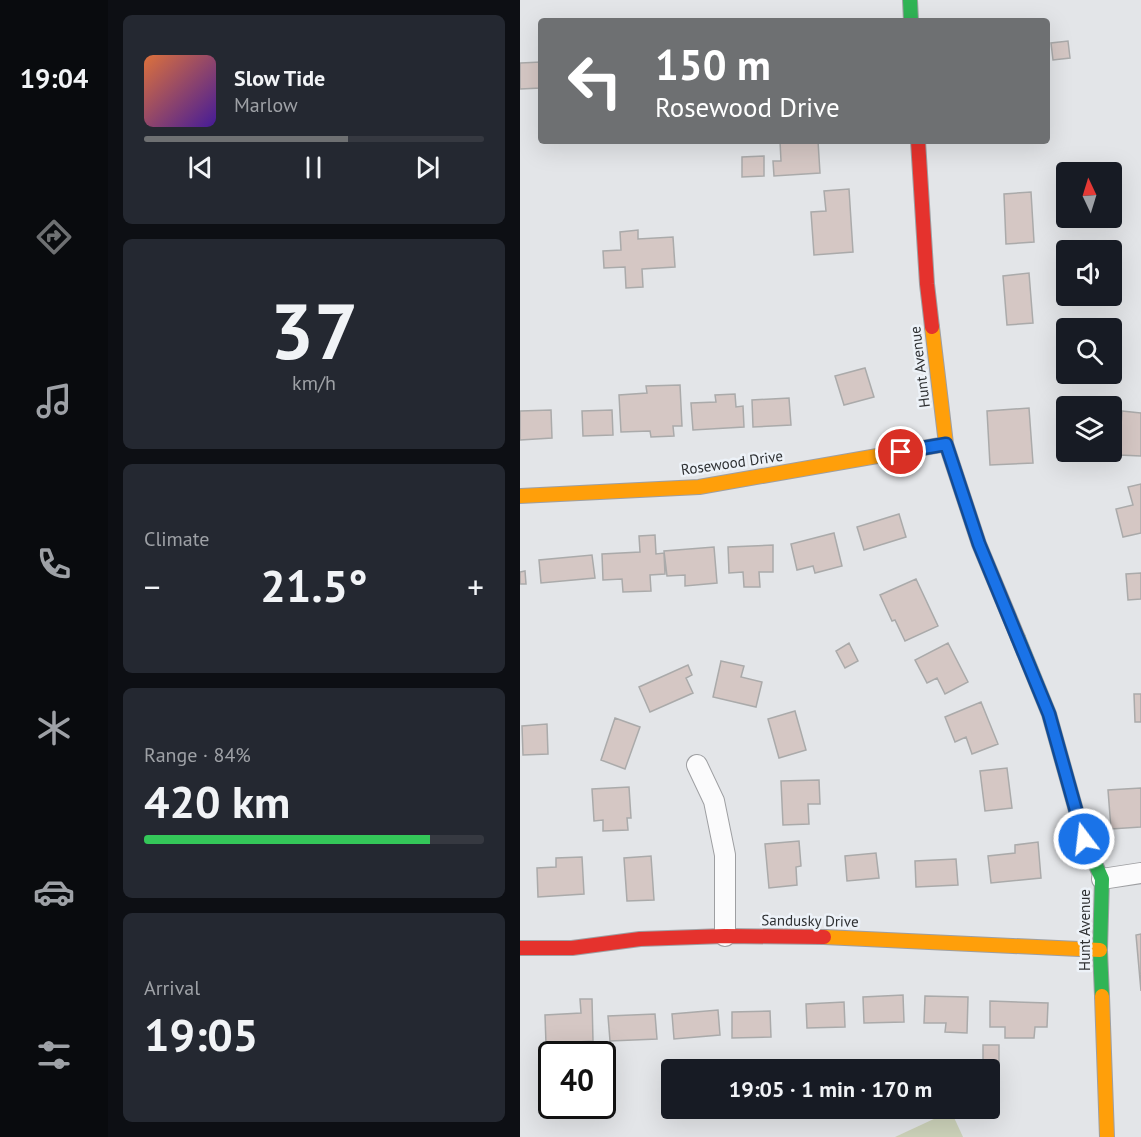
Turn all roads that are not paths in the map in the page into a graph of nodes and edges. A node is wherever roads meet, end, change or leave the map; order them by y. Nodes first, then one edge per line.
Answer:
1 (910, 0) edge
2 (911, 18) edge
3 (918, 144) edge
4 (946, 444) junction
5 (520, 496) edge
6 (697, 765) dead end
7 (1141, 873) edge
8 (1102, 879) junction
9 (725, 936) junction
10 (520, 948) edge
11 (1100, 950) junction
12 (1107, 1137) edge

1 - 2 street
3 - 4 street, Hunt Avenue
4 - 5 street, Rosewood Drive
4 - 8 street, Hunt Avenue
6 - 9 street
7 - 8 street
8 - 11 street, Hunt Avenue
9 - 10 street, Sandusky Drive
9 - 11 street, Sandusky Drive
11 - 12 street, Hunt Avenue

